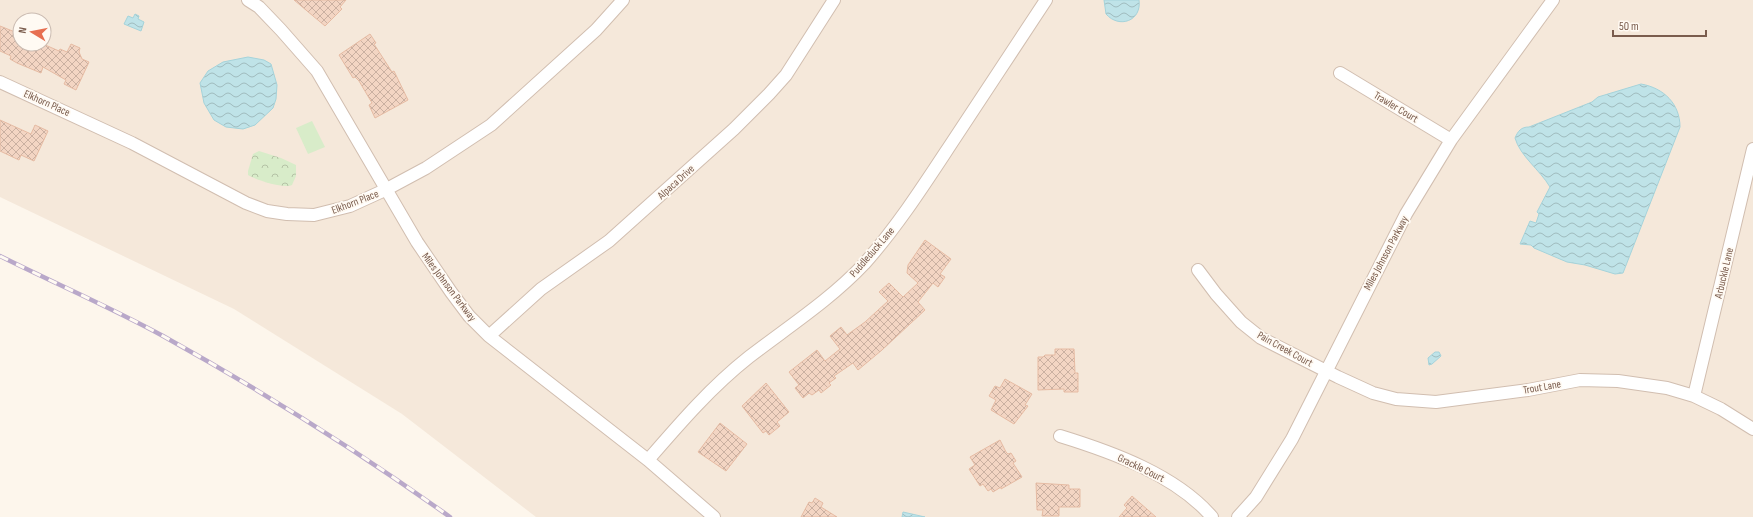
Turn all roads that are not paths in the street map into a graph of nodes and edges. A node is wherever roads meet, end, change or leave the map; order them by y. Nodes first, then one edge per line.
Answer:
1 (248, 0) edge
2 (834, 0) edge
3 (1046, 0) edge
4 (1553, 0) edge
5 (620, 1) edge
6 (262, 4) edge
7 (1340, 73) dead end
8 (0, 82) edge
9 (1451, 140) junction
10 (1753, 149) edge
11 (385, 190) junction
12 (1198, 270) dead end
13 (489, 336) junction
14 (1326, 371) junction
15 (1694, 396) junction
16 (1753, 429) edge
17 (1060, 436) dead end
18 (648, 460) junction
19 (714, 517) edge
20 (1212, 517) edge
21 (1238, 517) edge

1 - 6 street, Miles Johnson Parkway
2 - 13 street, Alpaca Drive
3 - 18 street, Puddleduck Lane
4 - 9 street, Miles Johnson Parkway
5 - 11 street, Elkhorn Place
6 - 11 street, Miles Johnson Parkway
7 - 9 street, Trawler Court
8 - 11 street, Elkhorn Place
9 - 14 street, Miles Johnson Parkway
10 - 15 street, Arbuckle Lane
11 - 13 street, Miles Johnson Parkway
12 - 14 street, Pain Creek Court
13 - 18 street, Miles Johnson Parkway
14 - 15 street, Trout Lane
14 - 21 street, Miles Johnson Parkway
15 - 16 street, Trout Lane
17 - 20 street, Grackle Court
18 - 19 street, Miles Johnson Parkway

